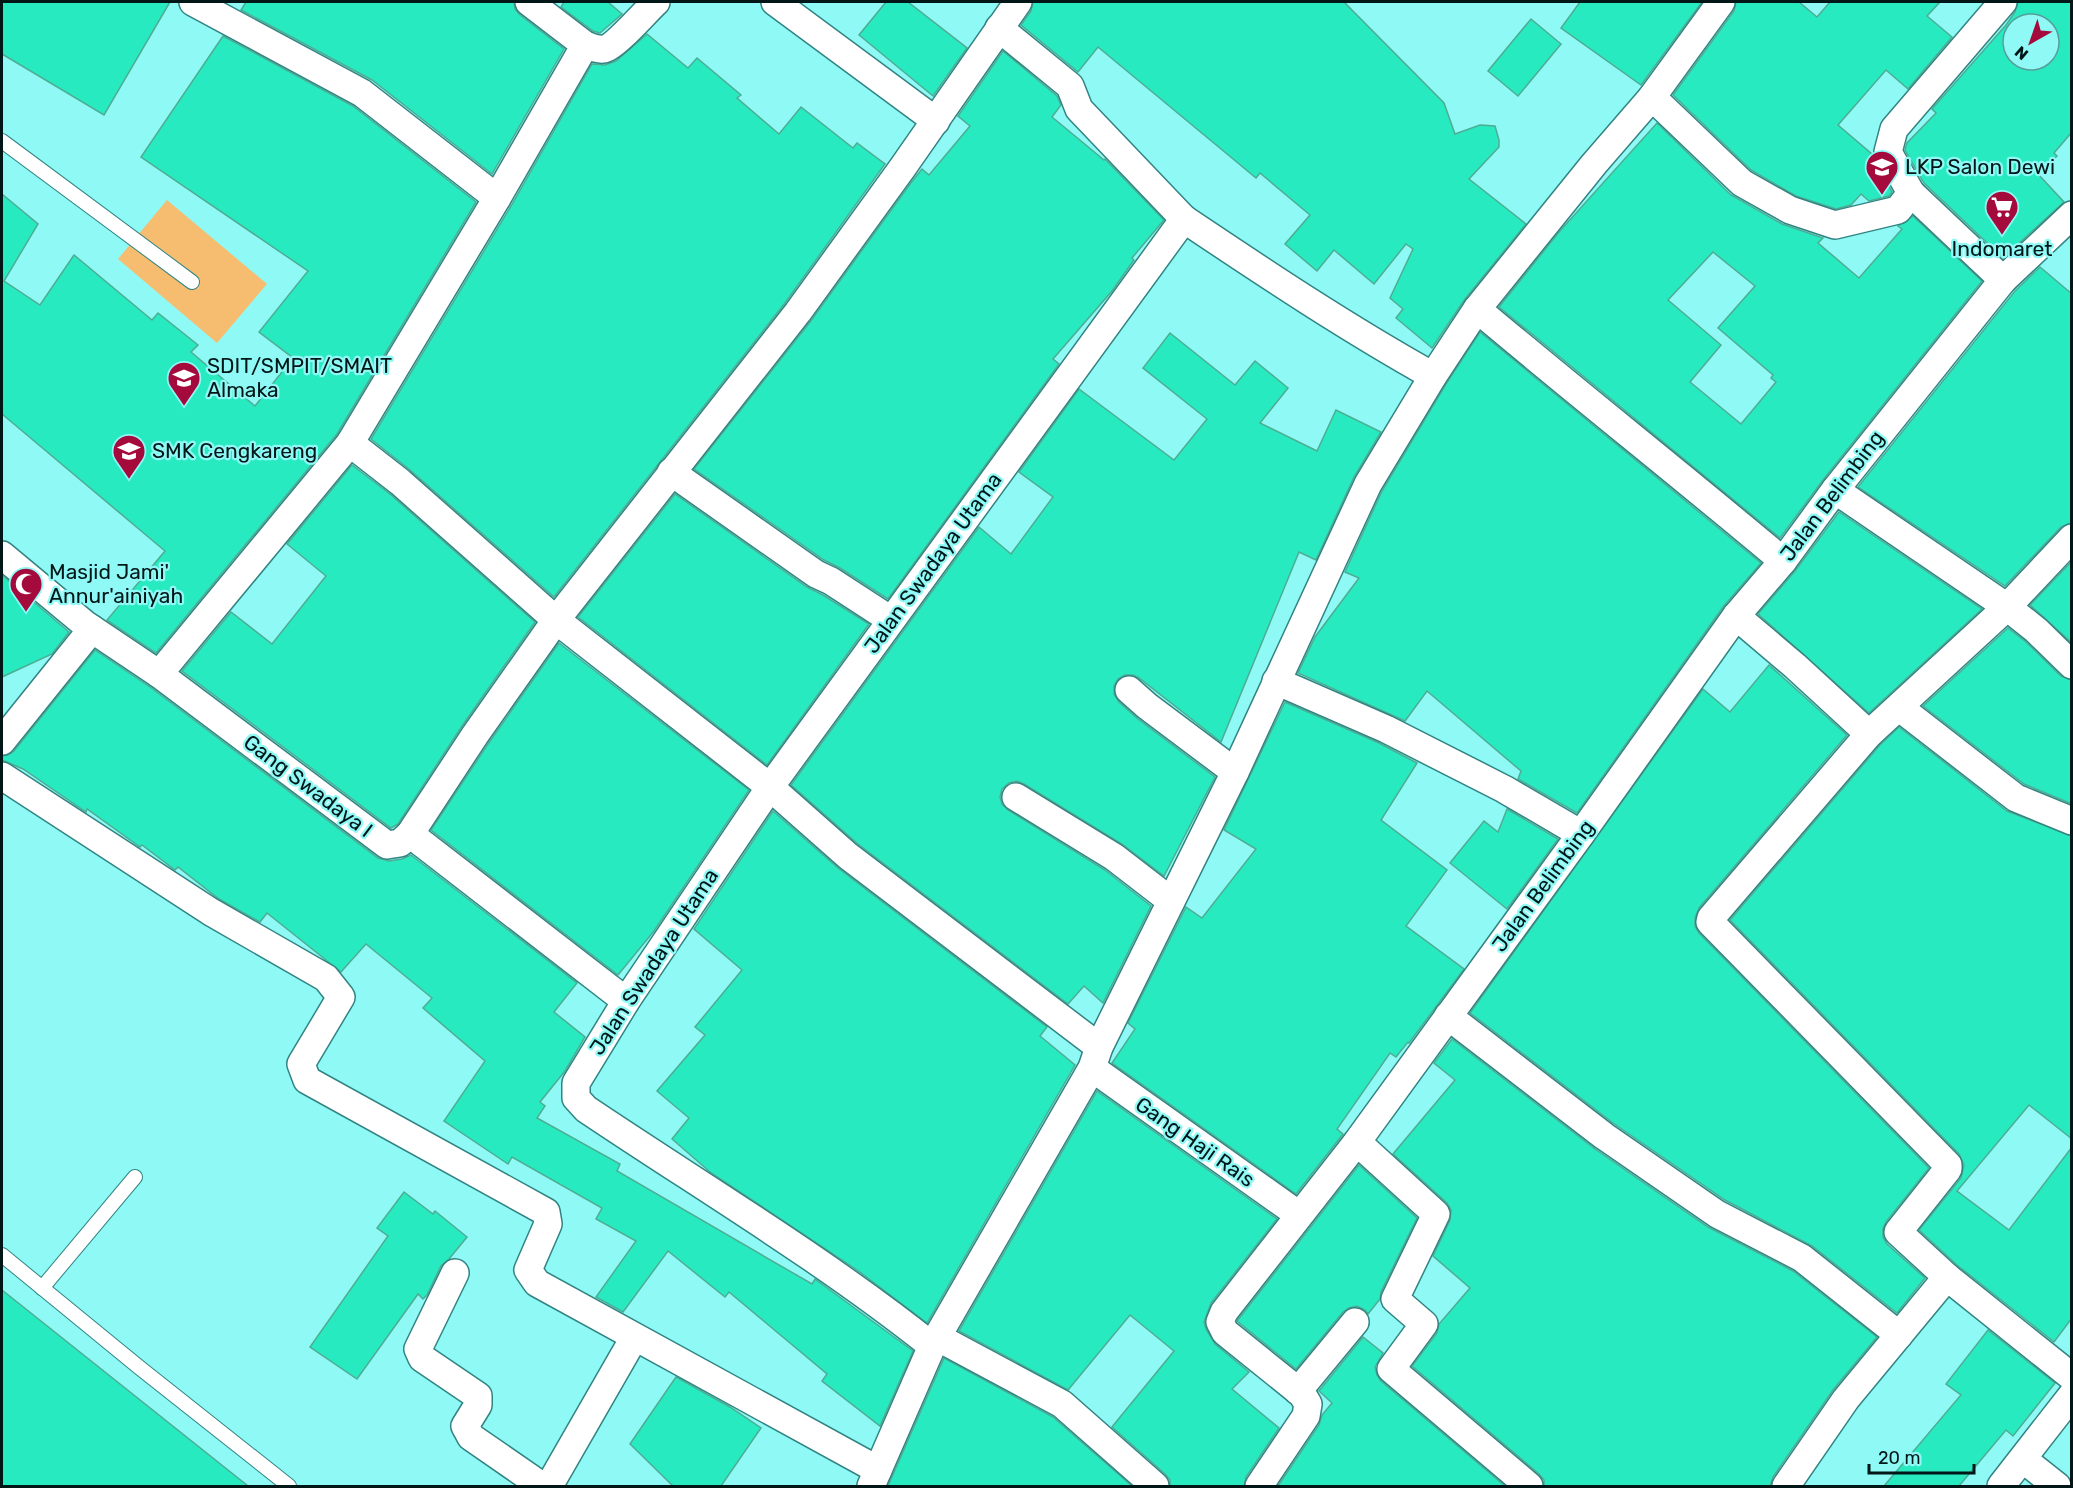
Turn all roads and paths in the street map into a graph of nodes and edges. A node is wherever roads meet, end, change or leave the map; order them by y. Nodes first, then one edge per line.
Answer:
1 (193, 2) edge
2 (530, 2) edge
3 (656, 2) edge
4 (775, 2) edge
5 (1018, 2) edge
6 (1721, 2) edge
7 (2003, 2) edge
8 (999, 28) junction
9 (585, 45) junction
10 (1652, 98) junction
11 (936, 121) junction
12 (2, 141) edge
13 (1911, 193) junction
14 (497, 198) junction
15 (2072, 215) edge
16 (1184, 219) junction
17 (2003, 280) junction
18 (192, 282) dead end
19 (1477, 309) junction
20 (1433, 375) junction
21 (350, 443) junction
22 (671, 472) junction
23 (1835, 490) junction
24 (2072, 538) edge
25 (2, 555) edge
26 (1783, 561) junction
27 (2007, 607) junction
28 (1736, 616) junction
29 (556, 620) junction
30 (891, 620) junction
31 (92, 629) junction
32 (2072, 665) edge
33 (159, 674) junction
34 (1276, 681) junction
35 (1129, 690) dead end
36 (1900, 708) junction
37 (1869, 734) junction
38 (2, 741) edge
39 (1235, 772) junction
40 (2, 776) edge
41 (770, 787) junction
42 (1016, 797) dead end
43 (2072, 821) edge
44 (410, 834) junction
45 (1581, 834) junction
46 (1171, 901) junction
47 (626, 1001) junction
48 (1448, 1016) junction
49 (1095, 1058) junction
50 (1357, 1142) junction
51 (135, 1177) dead end
52 (1299, 1215) junction
53 (2, 1254) edge
54 (455, 1273) dead end
55 (1947, 1277) junction
56 (42, 1288) junction
57 (1355, 1322) dead end
58 (1899, 1335) junction
59 (634, 1338) junction
60 (935, 1342) junction
61 (2072, 1377) edge
62 (1298, 1391) junction
63 (2072, 1395) edge
64 (2023, 1459) junction
65 (874, 1478) edge
66 (289, 1486) edge
67 (542, 1486) edge
68 (549, 1486) edge
69 (1155, 1486) edge
70 (1259, 1486) edge
71 (1529, 1486) edge
72 (1786, 1486) edge
73 (2001, 1486) edge
74 (2057, 1486) edge

1 - 14 street
2 - 9 street
3 - 9 street
4 - 11 street
5 - 8 street
6 - 10 street
7 - 13 street
8 - 11 street
8 - 16 street
9 - 14 street
10 - 13 street
10 - 19 street
11 - 22 street
12 - 18 lane
13 - 17 street
14 - 21 street
15 - 17 street, Jalan Belimbing
16 - 20 street
16 - 30 street, Jalan Swadaya Utama
17 - 23 street, Jalan Belimbing
19 - 20 street
19 - 26 street
20 - 34 street
21 - 29 street, Gang Haji Rais
21 - 33 street
22 - 29 street
22 - 30 street
23 - 26 street, Jalan Belimbing
23 - 27 street
24 - 27 street
25 - 31 street, Gang Swadaya I
26 - 28 street, Jalan Belimbing
27 - 32 street
27 - 36 street
28 - 37 street
28 - 45 street, Jalan Belimbing
29 - 41 street, Gang Haji Rais
29 - 44 street
30 - 41 street, Jalan Swadaya Utama
31 - 33 street, Gang Swadaya I
31 - 38 street
33 - 44 street, Gang Swadaya I
34 - 39 street
34 - 45 street
35 - 39 street
36 - 37 street
36 - 43 street
37 - 55 street
39 - 46 street
40 - 59 street
41 - 47 street, Jalan Swadaya Utama
41 - 49 street, Gang Haji Rais
42 - 46 street
44 - 47 street
45 - 48 street, Jalan Belimbing
46 - 49 street
47 - 60 street, Jalan Swadaya Utama
48 - 50 street, Jalan Belimbing
48 - 58 street
49 - 52 street, Gang Haji Rais
49 - 60 street
50 - 52 street, Jalan Belimbing
50 - 71 street
51 - 56 lane
52 - 62 street, Jalan Belimbing
53 - 56 lane
54 - 67 street
55 - 58 street
55 - 61 street
56 - 66 lane
57 - 62 street
58 - 72 street
59 - 65 street
59 - 68 street
60 - 65 street
60 - 69 street
62 - 70 street
63 - 64 street
64 - 73 street
64 - 74 street

